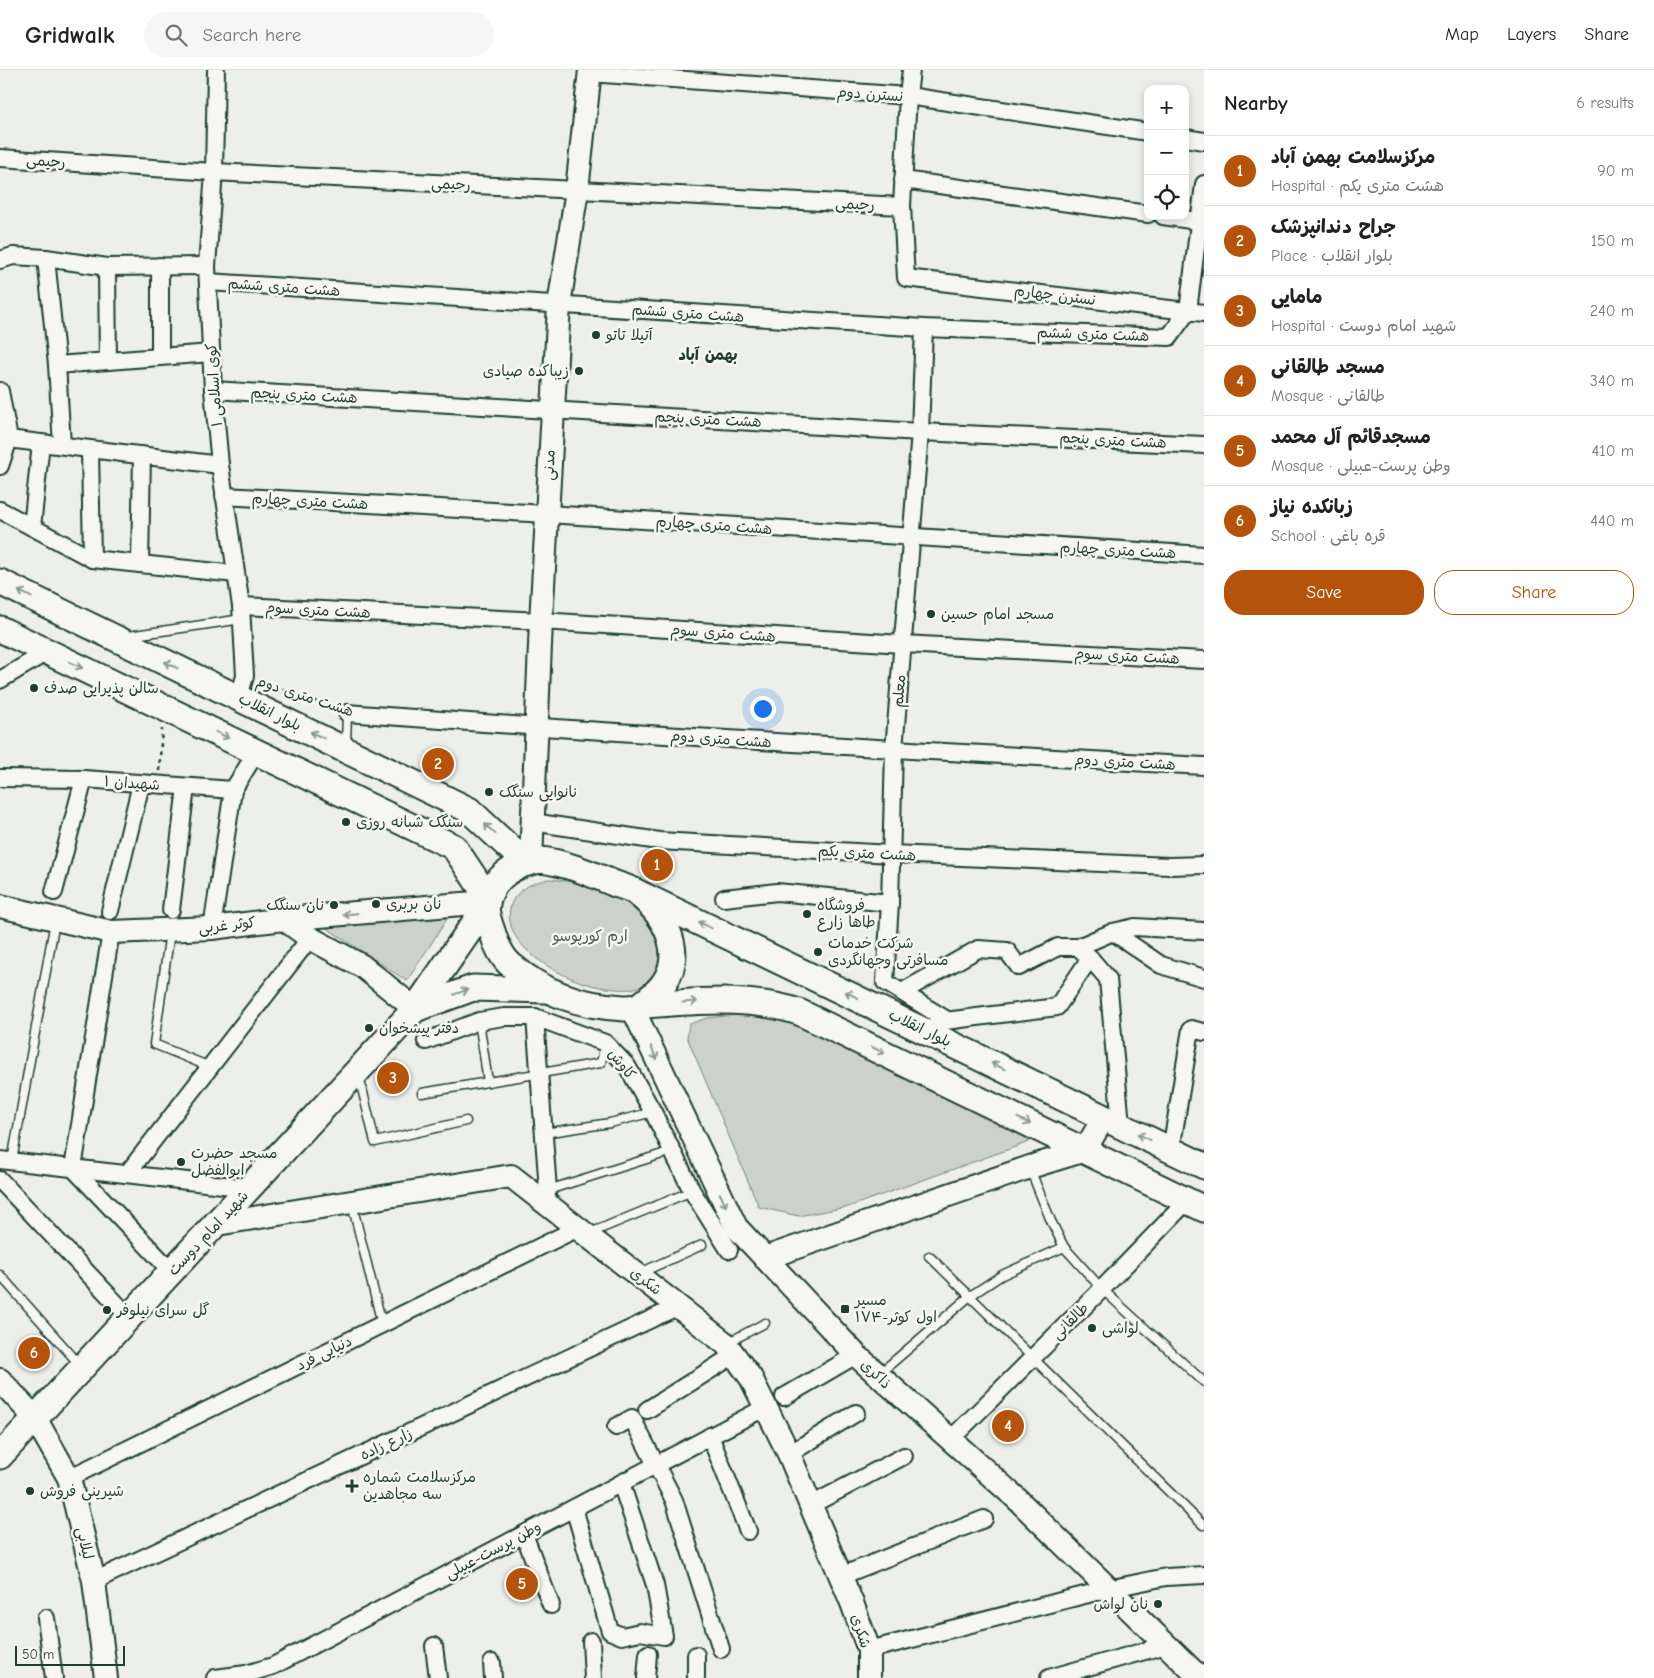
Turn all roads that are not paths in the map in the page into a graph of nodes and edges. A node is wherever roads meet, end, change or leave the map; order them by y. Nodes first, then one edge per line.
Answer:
1 (216, 70) edge
2 (911, 70) edge
3 (590, 72) edge
4 (908, 96) junction
5 (1144, 131) edge
6 (1189, 139) edge
7 (1204, 141) edge
8 (0, 158) edge
9 (214, 172) junction
10 (903, 180) junction
11 (1204, 184) edge
12 (576, 190) junction
13 (902, 206) junction
14 (1144, 213) edge
15 (1189, 220) edge
16 (1202, 222) edge
17 (46, 258) junction
18 (0, 260) edge
19 (160, 266) junction
20 (107, 267) junction
21 (207, 274) junction
22 (560, 305) junction
23 (1196, 312) edge
24 (924, 328) junction
25 (211, 353) junction
26 (160, 357) junction
27 (108, 361) junction
28 (57, 365) junction
29 (213, 390) junction
30 (0, 391) edge
31 (552, 410) junction
32 (920, 432) junction
33 (4, 439) edge
34 (40, 443) junction
35 (1204, 444) edge
36 (62, 446) junction
37 (90, 449) junction
38 (142, 455) junction
39 (220, 465) junction
40 (0, 466) edge
41 (224, 496) junction
42 (0, 510) edge
43 (546, 514) junction
44 (32, 528) junction
45 (911, 537) junction
46 (1204, 555) edge
47 (92, 559) junction
48 (140, 564) junction
49 (236, 574) junction
50 (0, 582) edge
51 (242, 612) junction
52 (541, 621) junction
53 (0, 629) edge
54 (116, 638) junction
55 (902, 644) junction
56 (47, 652) junction
57 (1204, 660) edge
58 (0, 680) edge
59 (242, 687) junction
60 (348, 713) joint
61 (536, 728) junction
62 (346, 749) junction
63 (894, 750) junction
64 (249, 764) dead end
65 (1204, 766) edge
66 (0, 778) edge
67 (84, 779) junction
68 (141, 784) junction
69 (186, 787) junction
70 (233, 790) junction
71 (532, 822) junction
72 (892, 854) junction
73 (528, 862) junction
74 (1204, 865) edge
75 (54, 892) dead end
76 (636, 892) junction
77 (724, 898) dead end
78 (487, 902) junction
79 (890, 902) junction
80 (0, 906) edge
81 (56, 919) junction
82 (284, 919) junction
83 (171, 920) junction
84 (110, 921) junction
85 (212, 928) junction
86 (1113, 932) junction
87 (1204, 932) edge
88 (310, 938) junction
89 (1084, 953) junction
90 (1204, 978) edge
91 (546, 990) junction
92 (902, 992) junction
93 (638, 1007) junction
94 (415, 1009) junction
95 (536, 1016) junction
96 (947, 1020) junction
97 (479, 1021) junction
98 (912, 1025) junction
99 (1204, 1032) edge
100 (426, 1041) dead end
101 (605, 1043) junction
102 (210, 1067) junction
103 (358, 1072) junction
104 (541, 1073) junction
105 (488, 1082) junction
106 (422, 1093) dead end
107 (653, 1112) junction
108 (466, 1121) dead end
109 (1112, 1121) junction
110 (544, 1134) junction
111 (1085, 1150) junction
112 (1170, 1150) junction
113 (672, 1151) junction
114 (6, 1161) edge
115 (1204, 1166) edge
116 (1030, 1167) junction
117 (73, 1168) junction
118 (127, 1174) junction
119 (0, 1180) edge
120 (250, 1188) junction
121 (692, 1191) junction
122 (546, 1197) junction
123 (352, 1202) junction
124 (1198, 1209) edge
125 (217, 1224) junction
126 (582, 1231) junction
127 (702, 1245) dead end
128 (1064, 1247) junction
129 (729, 1250) dead end
130 (929, 1256) dead end
131 (765, 1258) junction
132 (172, 1272) junction
133 (637, 1274) junction
134 (0, 1275) edge
135 (1102, 1289) junction
136 (970, 1296) junction
137 (679, 1306) junction
138 (129, 1318) junction
139 (765, 1323) dead end
140 (382, 1324) junction
141 (730, 1349) junction
142 (856, 1355) junction
143 (1033, 1358) junction
144 (82, 1368) junction
145 (877, 1375) junction
146 (0, 1380) edge
147 (1204, 1382) edge
148 (775, 1402) junction
149 (647, 1410) dead end
150 (856, 1413) dead end
151 (35, 1418) junction
152 (616, 1427) dead end
153 (710, 1436) junction
154 (950, 1440) junction
155 (789, 1454) junction
156 (0, 1456) edge
157 (904, 1456) dead end
158 (656, 1465) junction
159 (70, 1478) junction
160 (621, 1483) junction
161 (810, 1505) junction
162 (574, 1508) junction
163 (984, 1519) dead end
164 (1203, 1525) edge
165 (748, 1532) dead end
166 (524, 1534) junction
167 (1204, 1575) edge
168 (841, 1576) junction
169 (94, 1581) junction
170 (1108, 1589) junction
171 (551, 1605) dead end
172 (46, 1618) dead end
173 (591, 1641) dead end
174 (1166, 1644) junction
175 (434, 1646) dead end
176 (721, 1650) dead end
177 (869, 1650) junction
178 (648, 1654) dead end
179 (696, 1655) dead end
180 (276, 1672) edge
181 (1200, 1675) edge
182 (54, 1678) edge
183 (106, 1678) edge
184 (215, 1678) edge
185 (438, 1678) edge
186 (593, 1678) edge
187 (646, 1678) edge
188 (696, 1678) edge
189 (869, 1678) edge
190 (1049, 1678) edge

1 - 9 street, کوی اسلامی ۱
2 - 4 street
3 - 4 street, نسترن دوم
3 - 12 main road, مدنی
4 - 5 street, نسترن دوم
4 - 10 street
6 - 7 street
8 - 9 street, رحیمی
9 - 12 street, رحیمی
9 - 21 street, کوی اسلامی ۱
10 - 13 street
10 - 14 street
11 - 16 street
12 - 13 street, رحیمی
12 - 22 main road, مدنی
13 - 23 street, نسترن چهارم
15 - 16 street
16 - 23 street
17 - 18 street, هشت متری ششم
17 - 20 street, هشت متری ششم
17 - 28 street
19 - 20 street, هشت متری ششم
19 - 21 street, هشت متری ششم
19 - 26 street
20 - 27 street
21 - 22 street, هشت متری ششم
21 - 25 street, کوی اسلامی ۱
22 - 24 street, هشت متری ششم
22 - 31 main road, مدنی
23 - 24 street, هشت متری ششم
24 - 32 street, معلم
25 - 26 street
25 - 29 street, کوی اسلامی ۱
26 - 27 street
27 - 28 street
28 - 36 street
29 - 31 street, هشت متری پنجم
29 - 39 street, کوی اسلامی ۱
30 - 33 street
31 - 32 street, هشت متری پنجم
31 - 43 main road, مدنی
32 - 35 street, هشت متری پنجم
32 - 45 street, معلم
33 - 34 street
33 - 40 street
34 - 36 street
34 - 44 street
36 - 37 street
37 - 38 street
37 - 47 street
38 - 39 street
38 - 48 street
39 - 41 street, کوی اسلامی ۱
41 - 43 street, هشت متری چهارم
41 - 49 street, کوی اسلامی ۱
42 - 44 street
43 - 45 street, هشت متری چهارم
43 - 52 main road, مدنی
44 - 47 street
45 - 46 street, هشت متری چهارم
45 - 55 street, معلم
47 - 48 street
48 - 49 street
49 - 51 street, کوی اسلامی ۱
54 -> 50 main road, بلوار انقلاب
51 - 52 street, هشت متری سوم
51 - 54 lane
51 - 59 street, کوی اسلامی ۱
52 - 55 street, هشت متری سوم
52 - 61 main road, مدنی
53 - 56 main road
59 -> 54 main road, بلوار انقلاب
55 - 57 street, هشت متری سوم
55 - 63 street, معلم
56 - 58 street
56 -> 78 main road
62 -> 59 main road, بلوار انقلاب
60 - 61 street, هشت متری دوم
60 - 62 lane
61 - 63 street, هشت متری دوم
61 - 71 main road, مدنی
73 -> 62 main road, بلوار انقلاب
63 - 65 street, هشت متری دوم
63 - 72 street, معلم
64 - 70 street
66 - 67 street, شهیدان ۱
67 - 68 street, شهیدان ۱
67 - 75 street
68 - 69 street, شهیدان ۱
68 - 84 street
69 - 70 street, شهیدان ۱
69 - 83 street
70 - 85 street
71 - 72 street, هشت متری یکم
71 - 73 main road, مدنی
72 - 74 street, هشت متری یکم
72 - 79 street, معلم
73 - 76 main road
73 - 78 main road
76 - 93 main road
98 -> 76 main road, بلوار انقلاب
77 - 79 street
78 -> 82 main road, کوثر غربی
78 - 91 main road
78 - 94 main road, شهید امام دوست
79 - 92 street, معلم
80 - 81 main road, کوثر غربی
81 - 84 main road, کوثر غربی
81 - 114 lane
82 - 85 main road, کوثر غربی
82 - 88 main road
83 - 84 main road, کوثر غربی
83 - 85 main road, کوثر غربی
83 - 102 lane
84 - 117 street
86 - 87 street
86 - 89 street
86 - 90 street
88 - 94 main road
88 - 102 street
89 - 92 street
89 - 96 street
89 - 109 street
91 - 93 main road
94 -> 91 main road
92 - 96 street, معلم
93 -> 111 main road
93 -> 131 main road, ذاکری
94 - 103 main road, شهید امام دوست
95 - 97 street, کاوش
95 - 101 street, کاوش
95 - 104 street
96 - 98 street
97 - 100 street, کاوش
97 - 105 lane
109 -> 98 main road, بلوار انقلاب
99 - 112 street
101 - 104 lane
101 - 107 street, کاوش
102 - 118 street
103 - 108 lane
103 - 120 main road, شهید امام دوست
104 - 105 lane
104 - 110 street
105 - 106 lane
107 - 110 lane
107 - 113 street, کاوش
109 - 111 main road
112 -> 109 main road, بلوار انقلاب
110 - 122 street
111 - 116 main road
111 - 124 main road
112 - 115 main road, بلوار انقلاب
113 - 121 street, کاوش
113 - 122 lane
114 - 117 street
116 - 128 lane
116 - 131 main road
117 - 118 street
117 - 132 street
118 - 120 street
119 - 138 street
120 - 125 main road, شهید امام دوست
121 - 126 lane
121 - 129 street, کاوش
122 - 123 main road, شکری
122 - 126 main road, شکری
123 - 125 main road, شکری
123 - 140 lane
124 - 135 street, طالقانی
125 - 132 main road, شهید امام دوست
126 - 133 main road, شکری
126 - 140 street, دنیایی فرد
127 - 133 lane
128 - 135 lane
128 - 136 lane
130 - 136 lane
131 - 142 main road, ذاکری
132 - 138 main road, شهید امام دوست
133 - 137 main road, شکری
134 - 144 lane
135 - 143 street, طالقانی
135 - 147 lane
136 - 143 lane
136 - 145 lane
137 - 141 main road, شکری
137 - 169 street, زارع زاده
138 - 144 main road, شهید امام دوست
139 - 141 lane
140 - 159 street, دنیایی فرد
141 - 148 main road, شکری
141 - 149 street
142 - 145 main road, ذاکری
142 - 148 street, وطن پرست-عبیلی
143 - 154 street, طالقانی
143 - 164 lane
144 - 151 main road, شهید امام دوست
145 - 154 main road, ذاکری
146 - 151 main road, لیلابی
148 - 153 street, وطن پرست-عبیلی
148 - 155 main road, شکری
150 - 155 street
151 - 156 main road, شهید امام دوست
151 - 159 main road, لیلابی
152 - 158 street
153 - 158 street, وطن پرست-عبیلی
153 - 165 street
154 - 170 main road, ذاکری
155 - 161 main road, شکری
157 - 161 street
158 - 160 street, وطن پرست-عبیلی
158 - 176 street
159 - 169 main road, لیلابی
160 - 162 street, وطن پرست-عبیلی
160 - 162 street
161 - 168 main road, شکری
162 - 166 street, وطن پرست-عبیلی
163 - 168 street
166 - 171 street
166 - 180 street, وطن پرست-عبیلی
167 - 170 street
168 - 177 main road, شکری
169 - 183 main road, لیلابی
170 - 174 main road, ذاکری
170 - 177 street
172 - 182 street
173 - 186 street
174 - 181 main road, ذاکری
174 - 190 street
175 - 185 street
177 - 189 main road, شکری
178 - 187 street
179 - 188 street
180 - 184 street, وطن پرست-عبیلی

